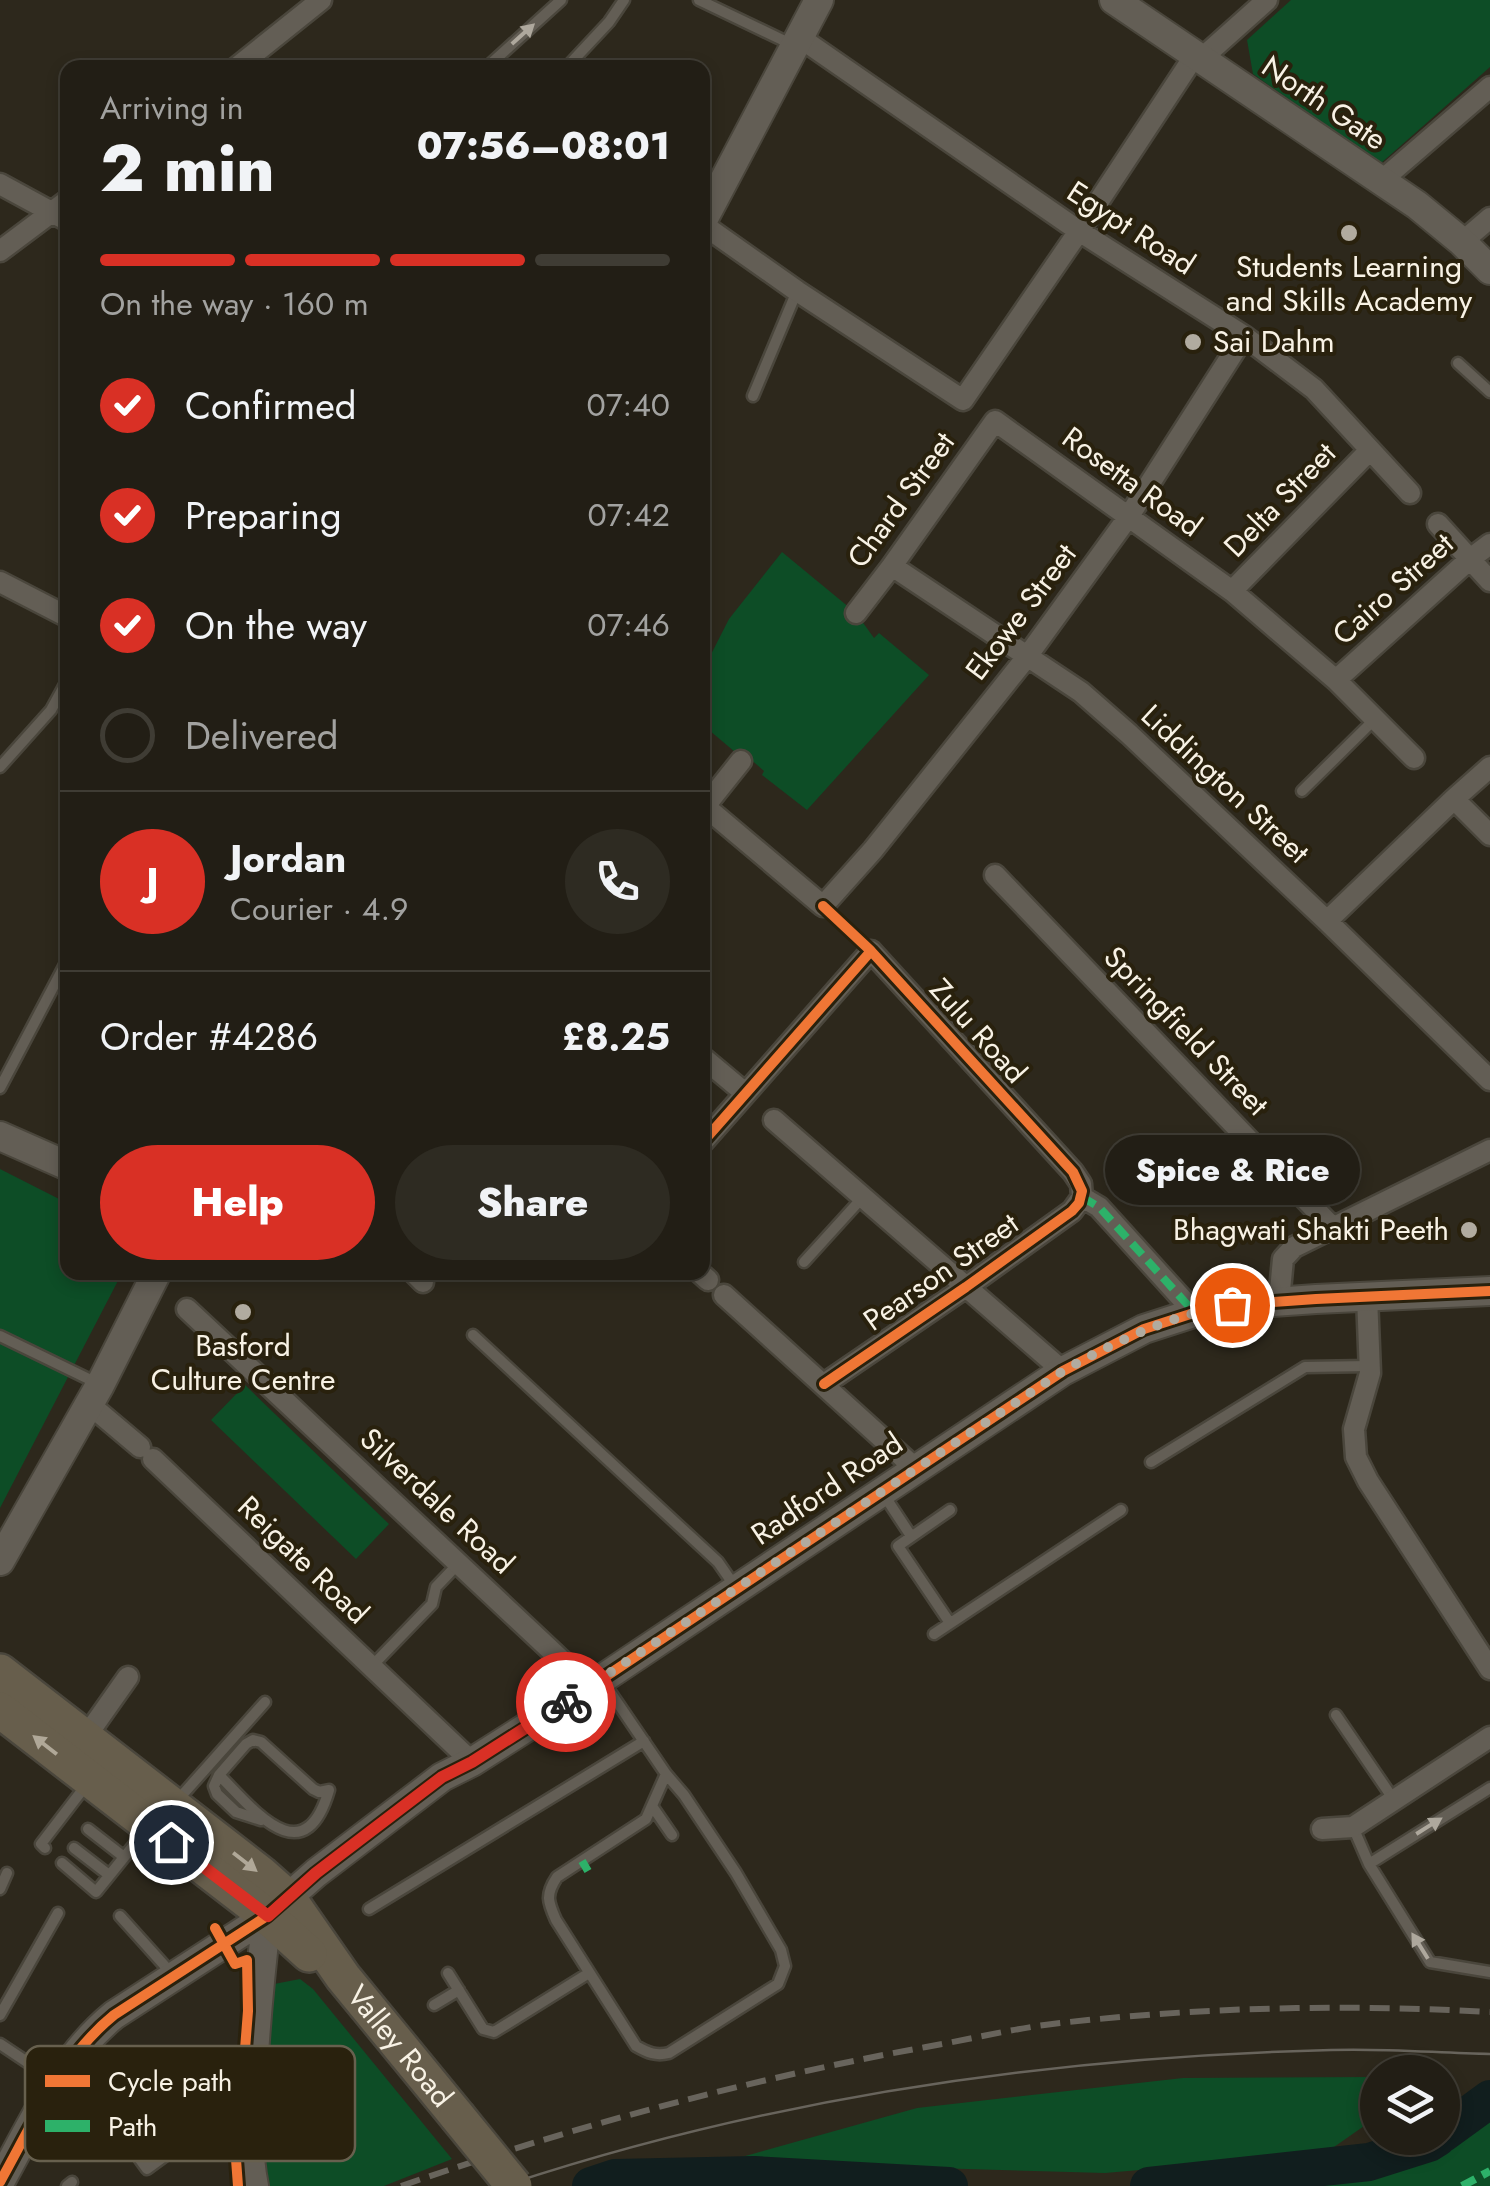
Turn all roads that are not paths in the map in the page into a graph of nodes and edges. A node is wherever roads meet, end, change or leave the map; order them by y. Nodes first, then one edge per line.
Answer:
1 (321, 0) edge
2 (561, 0) edge
3 (624, 0) edge
4 (700, 0) edge
5 (819, 0) edge
6 (1114, 0) edge
7 (1268, 0) edge
8 (797, 41) junction
9 (1198, 57) junction
10 (246, 60) edge
11 (495, 60) edge
12 (573, 60) edge
13 (1490, 86) edge
14 (1382, 180) junction
15 (0, 184) edge
16 (710, 208) edge
17 (60, 210) edge
18 (60, 212) edge
19 (1490, 218) edge
20 (710, 229) edge
21 (1079, 231) junction
22 (1462, 242) junction
23 (0, 251) edge
24 (1490, 270) edge
25 (798, 292) junction
26 (1244, 336) junction
27 (1458, 362) dead end
28 (1490, 392) edge
29 (753, 396) dead end
30 (995, 421) joint
31 (1370, 450) junction
32 (1410, 493) dead end
33 (1129, 516) junction
34 (1438, 524) dead end
35 (1490, 544) edge
36 (1470, 559) junction
37 (892, 566) junction
38 (1490, 581) edge
39 (0, 582) edge
40 (1232, 592) junction
41 (60, 612) edge
42 (856, 613) dead end
43 (1026, 658) junction
44 (1336, 680) junction
45 (60, 693) edge
46 (1374, 719) junction
47 (1414, 758) dead end
48 (741, 760) dead end
49 (0, 767) edge
50 (1490, 767) edge
51 (1302, 791) dead end
52 (710, 799) edge
53 (1454, 799) junction
54 (710, 812) edge
55 (1490, 836) edge
56 (995, 874) dead end
57 (1326, 921) junction
58 (60, 973) edge
59 (710, 1064) edge
60 (1490, 1080) edge
61 (0, 1088) edge
62 (745, 1093) junction
63 (774, 1120) dead end
64 (710, 1134) edge
65 (0, 1136) edge
66 (1490, 1150) edge
67 (60, 1162) edge
68 (1082, 1197) junction
69 (864, 1198) junction
70 (1333, 1228) junction
71 (804, 1262) dead end
72 (152, 1280) edge
73 (966, 1287) junction
74 (1490, 1291) edge
75 (724, 1296) dead end
76 (1367, 1296) junction
77 (1279, 1301) junction
78 (187, 1309) dead end
79 (1194, 1312) junction
80 (472, 1335) dead end
81 (0, 1336) edge
82 (1370, 1366) junction
83 (1063, 1371) junction
84 (824, 1384) junction
85 (95, 1394) junction
86 (1150, 1462) dead end
87 (916, 1469) junction
88 (882, 1492) junction
89 (950, 1510) dead end
90 (1121, 1510) dead end
91 (911, 1536) junction
92 (0, 1561) edge
93 (459, 1563) junction
94 (736, 1589) junction
95 (950, 1623) junction
96 (934, 1634) dead end
97 (372, 1666) junction
98 (1490, 1669) edge
99 (0, 1672) edge
100 (128, 1677) dead end
101 (596, 1683) junction
102 (265, 1702) dead end
103 (0, 1710) edge
104 (1336, 1715) dead end
105 (1490, 1737) edge
106 (85, 1738) junction
107 (644, 1741) junction
108 (472, 1762) junction
109 (666, 1774) junction
110 (90, 1780) junction
111 (1490, 1788) edge
112 (1394, 1800) junction
113 (652, 1806) junction
114 (161, 1816) junction
115 (267, 1822) joint
116 (1353, 1827) junction
117 (88, 1829) dead end
118 (1322, 1829) dead end
119 (672, 1836) dead end
120 (45, 1848) dead end
121 (74, 1848) dead end
122 (124, 1857) junction
123 (62, 1864) dead end
124 (1369, 1864) junction
125 (8, 1873) dead end
126 (109, 1875) junction
127 (0, 1889) edge
128 (278, 1907) junction
129 (369, 1909) dead end
130 (58, 1912) dead end
131 (120, 1916) dead end
132 (262, 1968) junction
133 (448, 1972) dead end
134 (1490, 1972) edge
135 (589, 1973) junction
136 (174, 1976) junction
137 (342, 1977) junction
138 (458, 1990) junction
139 (434, 2006) dead end
140 (0, 2014) edge
141 (0, 2044) edge
142 (81, 2046) edge
143 (256, 2046) edge
144 (25, 2061) edge
145 (25, 2137) edge
146 (250, 2161) edge
147 (0, 2182) edge
148 (254, 2186) edge
149 (514, 2186) edge

1 - 10 street
11 -> 2 lane
3 - 12 lane
4 - 8 lane
5 - 8 street
6 - 9 street, North Gate
7 - 9 street
8 - 16 street
8 - 21 street, Egypt Road
9 - 14 street, North Gate
9 - 21 street
13 - 14 street
14 - 22 street, North Gate
15 - 17 street
18 - 23 street
19 - 22 street
20 - 25 street
21 - 25 street
21 - 26 street, Egypt Road
22 - 24 street, North Gate
25 - 29 lane
26 - 31 street, Egypt Road
26 - 33 street, Ekowe Street
27 - 28 lane
30 - 33 street, Rosetta Road
30 - 37 street, Chard Street
31 - 32 street, Egypt Road
31 - 40 street, Delta Street
33 - 40 street, Rosetta Road
33 - 43 street, Ekowe Street
34 - 36 street
35 - 36 street, Cairo Street
36 - 38 street
36 - 44 street, Cairo Street
37 - 42 street, Chard Street
37 - 43 street, Liddington Street
39 - 41 street
40 - 44 street, Rosetta Road
43 - 54 street, Ekowe Street
43 - 57 street, Liddington Street
44 - 46 street, Rosetta Road
45 - 49 lane
46 - 47 street, Rosetta Road
46 - 51 lane
48 - 52 street
50 - 53 street
53 - 55 street
53 - 57 street
56 - 70 street, Springfield Street
57 - 60 street, Liddington Street
58 - 61 lane
59 - 62 street
62 - 64 street
62 - 68 street, Zulu Road
63 - 69 street
65 - 67 street
66 - 70 street
68 - 73 street, Pearson Street
68 - 79 street, Zulu Road
69 - 71 lane
69 - 73 street
70 - 77 street
72 - 85 street
73 - 83 street
73 - 84 street, Pearson Street
74 - 76 street, Radford Road
75 - 84 street
76 - 77 street, Radford Road
76 - 82 street
77 - 79 street, Radford Road
78 - 93 street, Silverdale Road
79 - 83 street, Radford Road
80 - 94 lane
81 - 85 lane
82 - 86 lane
82 - 98 street
83 - 87 street, Radford Road
84 - 87 street
85 - 92 street
85 - 97 street, Reigate Road
87 - 88 street, Radford Road
88 - 91 lane
88 - 94 street, Radford Road
89 - 91 lane
90 - 95 lane
91 - 95 lane
93 - 97 lane
93 - 101 street, Silverdale Road
94 - 101 street, Radford Road
95 - 96 lane
97 - 108 street, Reigate Road
99 - 106 highway, Valley Road
100 - 106 street
101 - 107 lane
101 - 108 street, Radford Road
102 - 114 lane
110 -> 103 highway, Valley Road
104 - 112 lane
105 - 112 street
106 - 114 highway, Valley Road
107 - 109 lane
107 - 129 lane
108 - 128 street, Radford Road
109 - 113 lane
109 - 135 lane
110 - 114 highway, Valley Road
110 - 120 lane
124 -> 111 lane
112 - 116 street
113 - 119 lane
113 - 135 lane
114 - 122 lane
114 - 128 highway, Valley Road
115 - 115 lane
116 - 118 street
116 - 124 lane
117 - 122 lane
121 - 126 lane
122 - 126 lane
123 - 126 lane
134 -> 124 lane
125 - 127 lane
128 - 132 street
128 - 136 street, Radford Road
128 - 137 highway, Valley Road
130 - 140 lane
131 - 136 lane
132 - 137 street
132 - 143 street
133 - 138 lane
135 - 138 lane
136 - 142 street, Radford Road
137 - 149 highway, Valley Road, bridge
138 - 139 lane
141 - 144 lane
145 - 147 street, Radford Road
146 - 148 street

